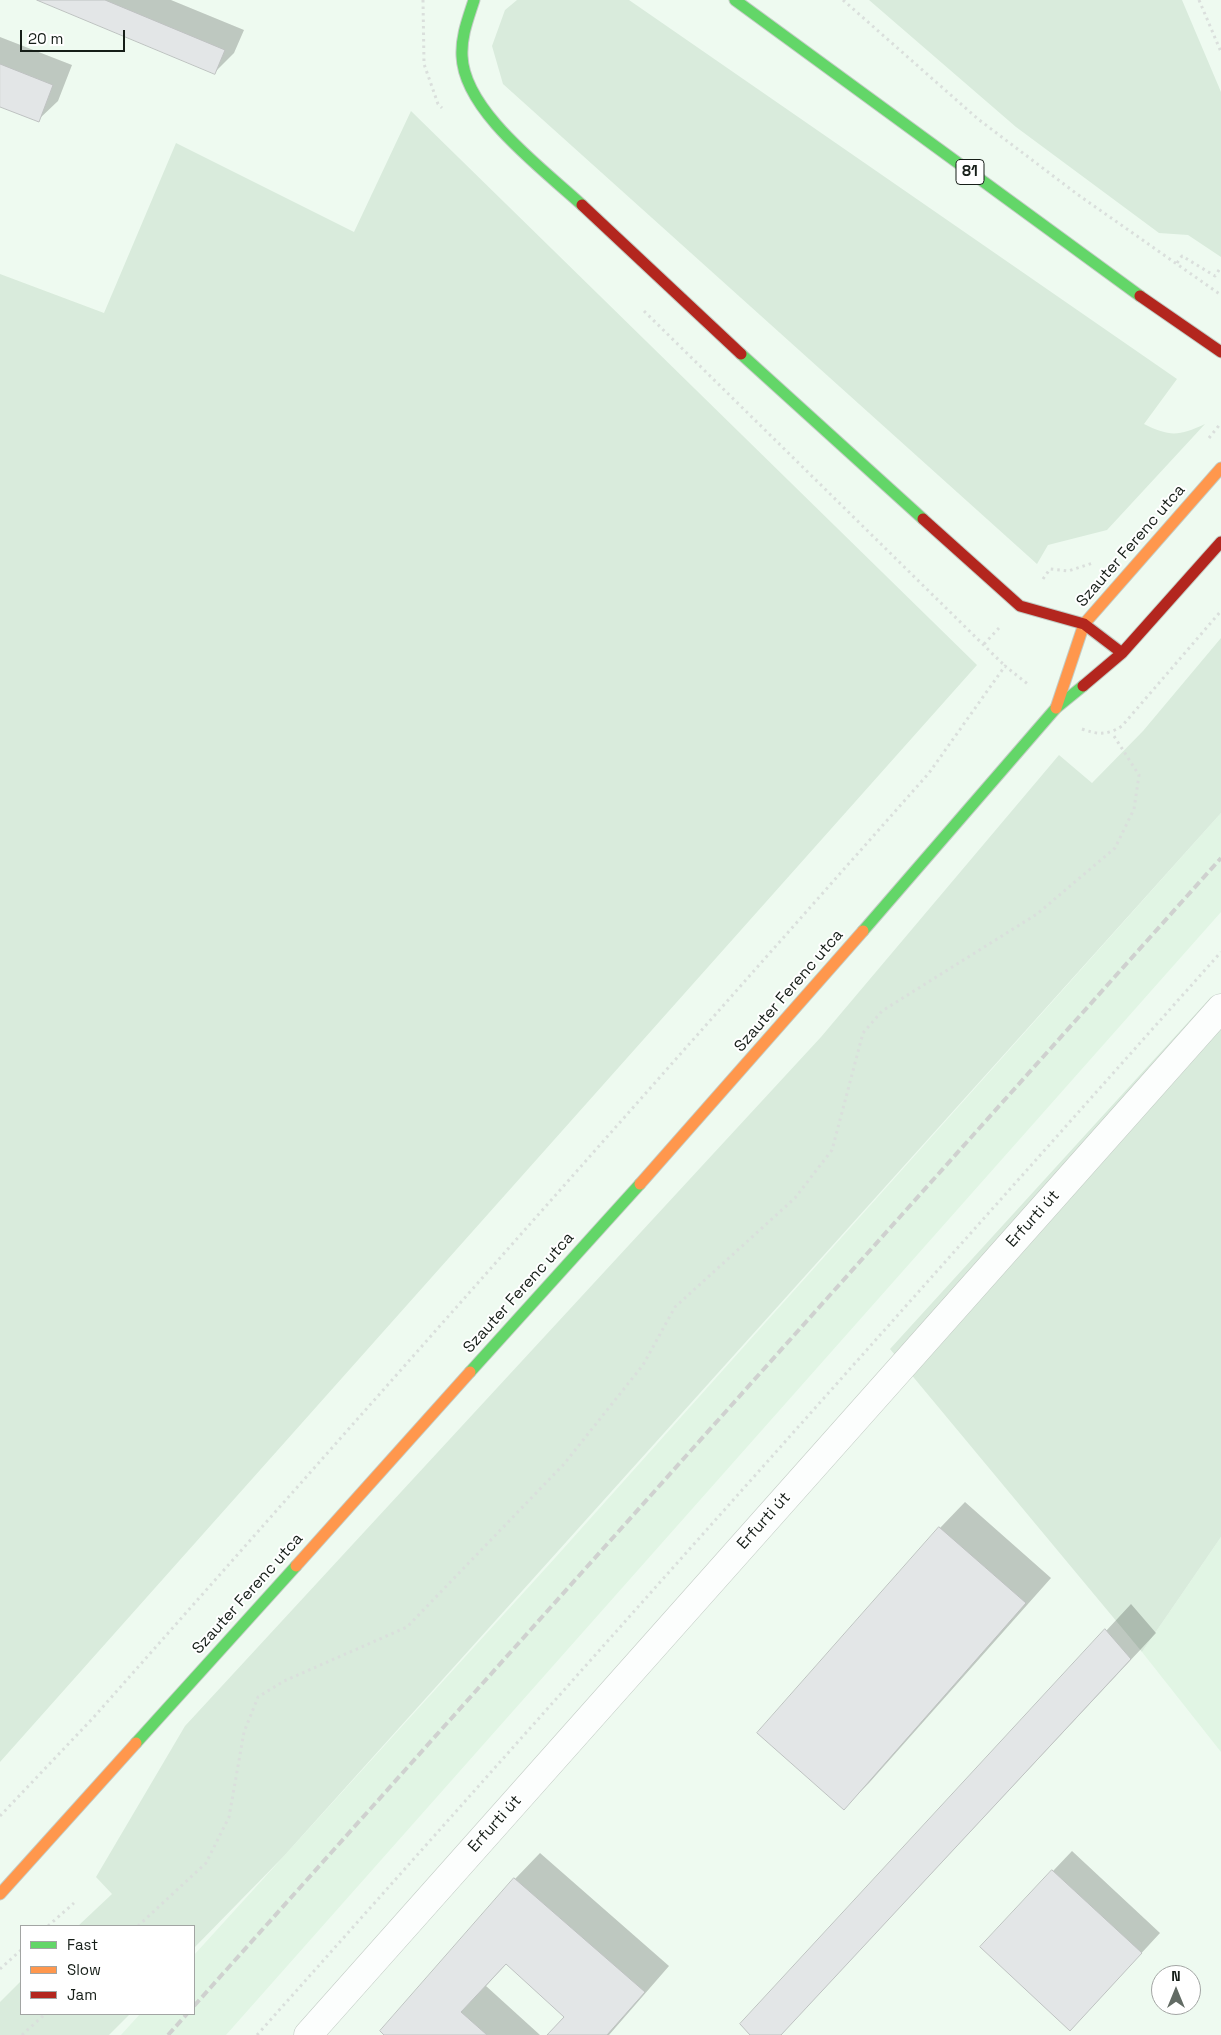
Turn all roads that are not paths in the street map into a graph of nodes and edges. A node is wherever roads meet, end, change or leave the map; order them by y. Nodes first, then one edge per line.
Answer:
1 (482, 0) edge
2 (735, 0) edge
3 (472, 5) edge
4 (1221, 352) edge
5 (1221, 468) edge
6 (1221, 542) edge
7 (1084, 624) junction
8 (1122, 653) junction
9 (1056, 708) junction
10 (1221, 1008) edge
11 (0, 1894) edge
12 (308, 2035) edge

1 - 3 street
2 - 4 street, 81
3 - 7 street
5 - 7 street, Szauter Ferenc utca
6 - 8 street, Szauter Ferenc utca
7 - 8 street
7 - 9 street, Szauter Ferenc utca
8 - 9 street, Szauter Ferenc utca
9 - 11 street, Szauter Ferenc utca
10 - 12 street, Erfurti út

